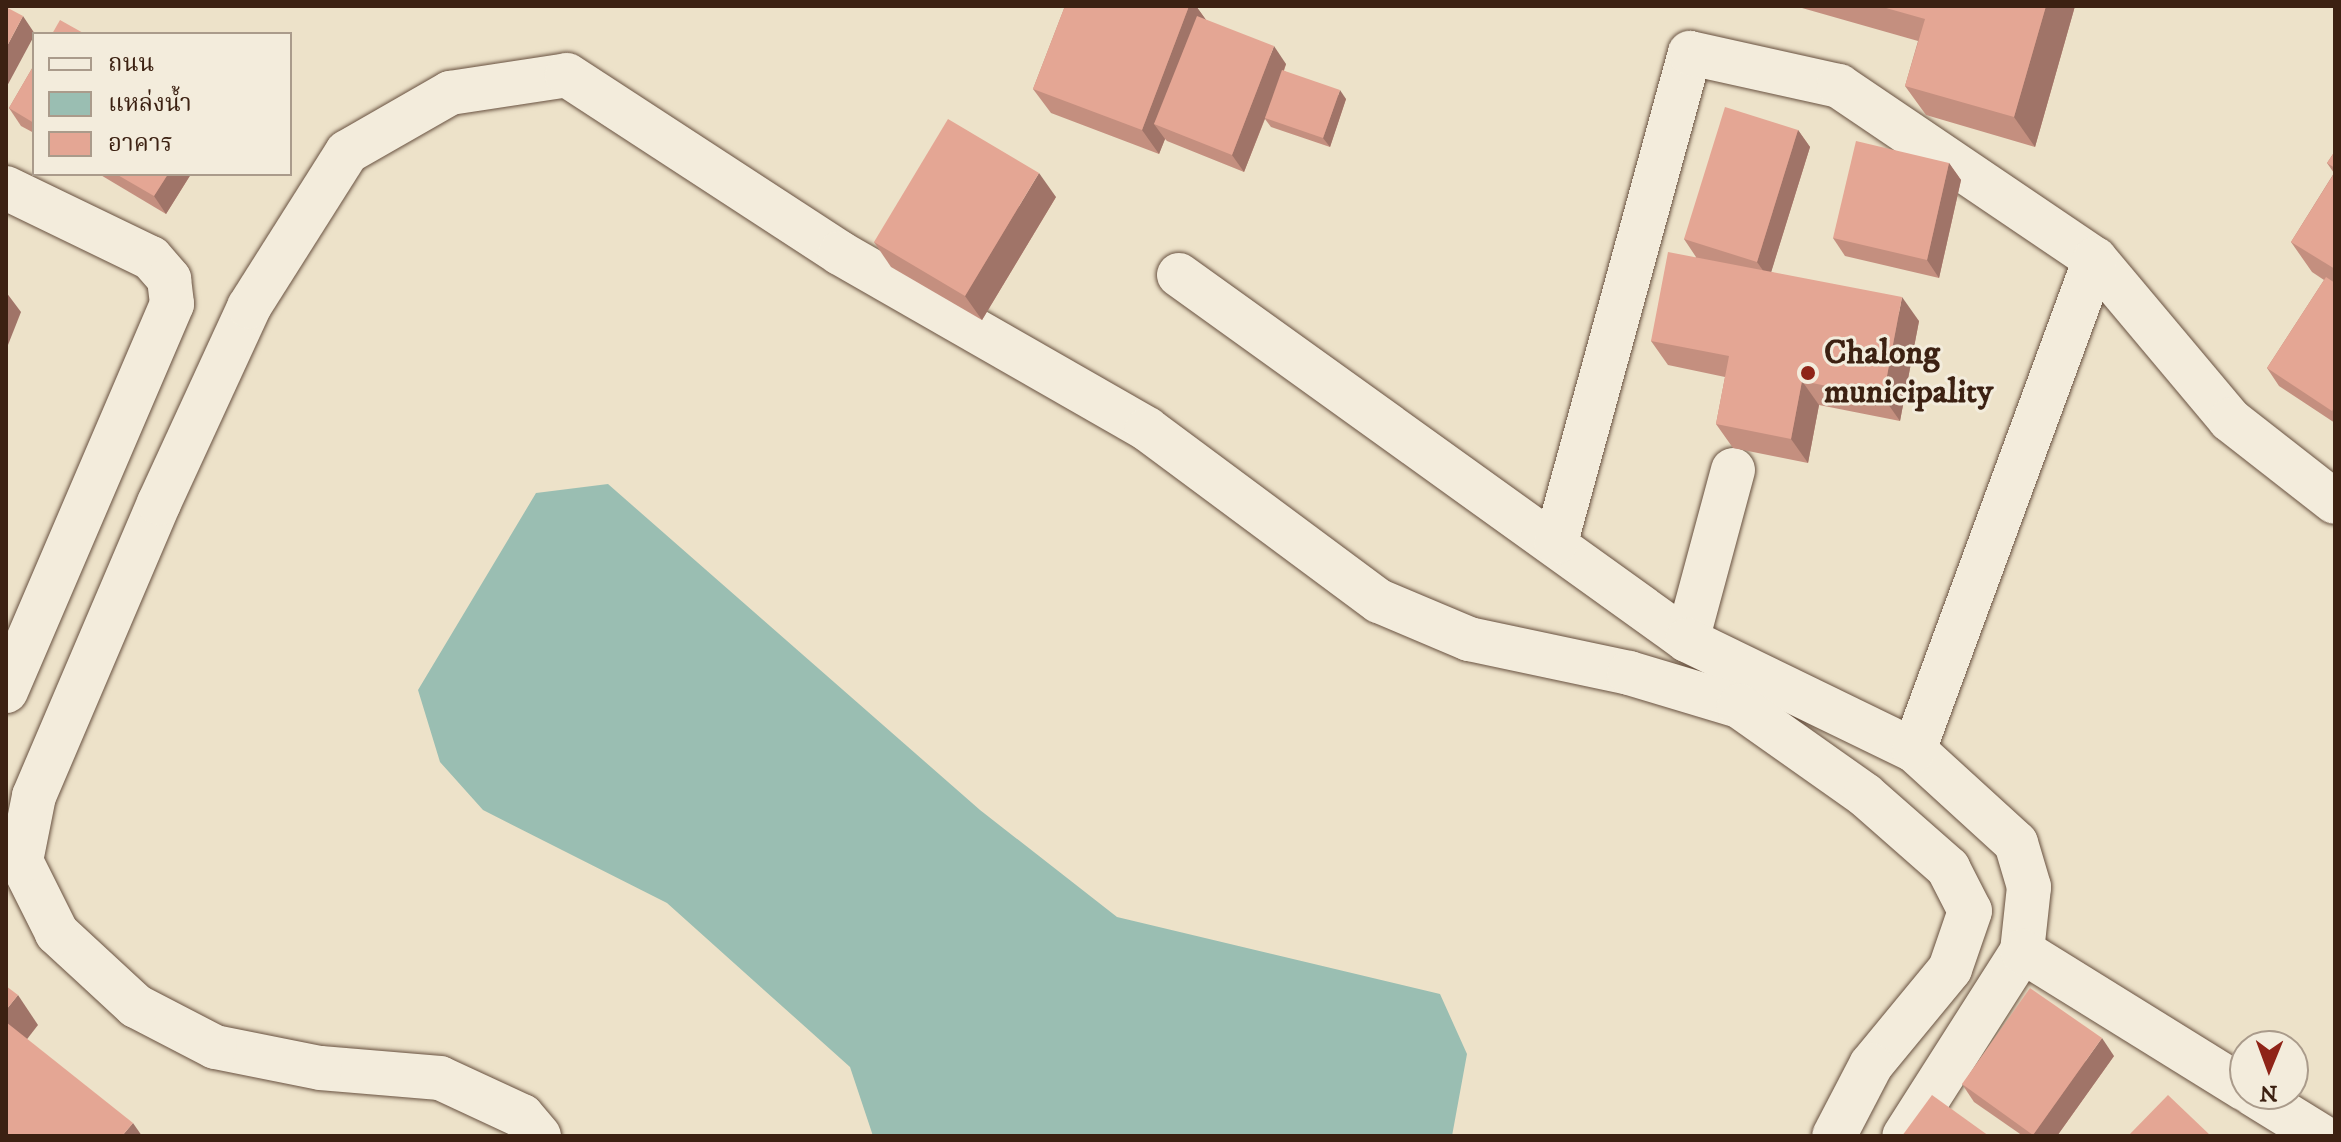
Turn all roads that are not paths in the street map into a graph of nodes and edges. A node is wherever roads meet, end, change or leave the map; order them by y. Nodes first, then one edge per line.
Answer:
1 (6, 188) edge
2 (2095, 259) junction
3 (1179, 275) dead end
4 (1733, 470) dead end
5 (2335, 502) edge
6 (1556, 542) junction
7 (1687, 640) junction
8 (6, 691) edge
9 (1914, 750) junction
10 (2022, 951) junction
11 (2229, 1079) edge
12 (2279, 1110) edge
13 (539, 1136) edge
14 (1834, 1136) edge
15 (1904, 1136) edge
16 (2321, 1136) edge

1 - 8 street
2 - 5 street
2 - 6 street
2 - 9 street
3 - 6 street
4 - 7 street
6 - 7 street
7 - 9 street
9 - 10 street
10 - 11 street
10 - 15 street
12 - 16 street
13 - 14 street

